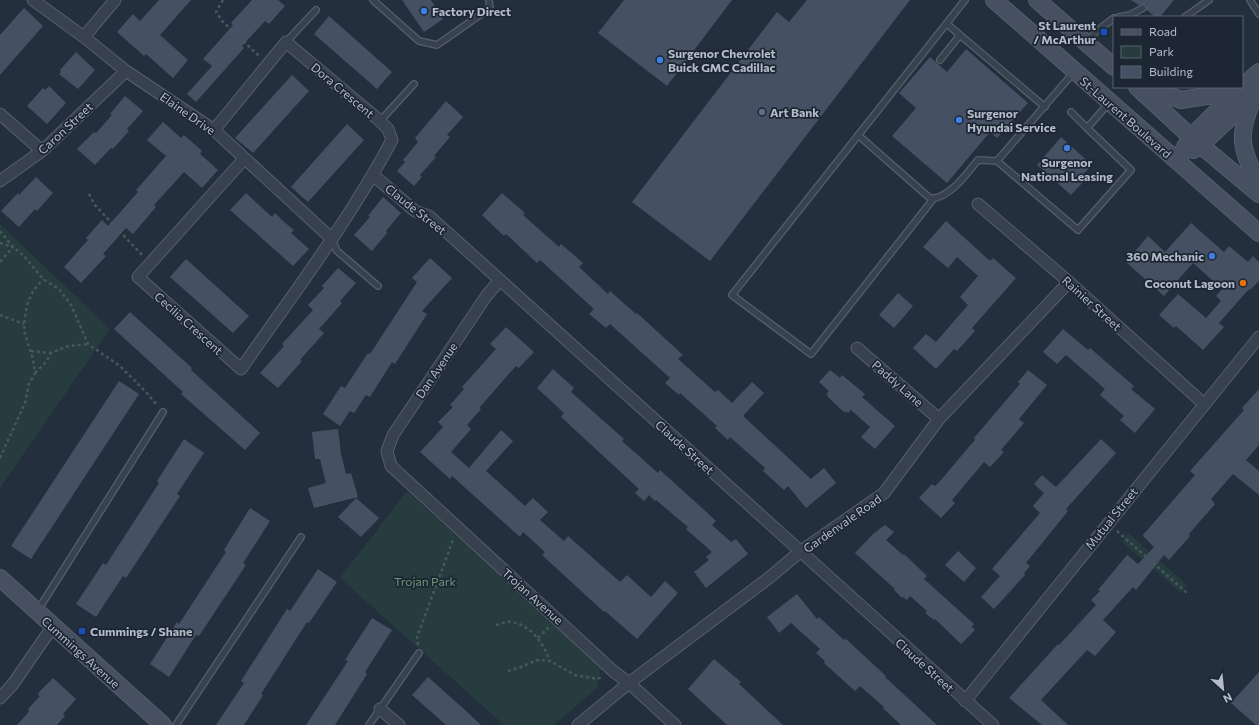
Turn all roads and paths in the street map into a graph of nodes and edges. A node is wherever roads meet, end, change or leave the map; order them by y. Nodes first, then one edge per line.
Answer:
1 (33, 0) edge
2 (115, 0) edge
3 (223, 0) edge
4 (373, 0) edge
5 (489, 0) edge
6 (965, 0) edge
7 (994, 0) edge
8 (1037, 0) edge
9 (1209, 0) edge
10 (1250, 0) edge
11 (1143, 8) dead end
12 (316, 10) dead end
13 (1259, 14) edge
14 (1124, 16) edge
15 (1186, 16) edge
16 (1113, 19) edge
17 (947, 24) junction
18 (960, 35) junction
19 (84, 37) junction
20 (286, 42) junction
21 (1086, 43) junction
22 (940, 60) dead end
23 (268, 64) junction
24 (1113, 66) edge
25 (126, 71) junction
26 (1074, 71) junction
27 (1259, 71) edge
28 (1243, 78) edge
29 (414, 84) dead end
30 (1243, 86) edge
31 (1227, 88) edge
32 (1241, 88) edge
33 (1140, 90) edge
34 (1257, 92) edge
35 (1110, 102) junction
36 (1045, 106) junction
37 (1071, 112) dead end
38 (0, 114) edge
39 (380, 121) junction
40 (1087, 128) junction
41 (214, 130) junction
42 (858, 136) junction
43 (1196, 141) junction
44 (42, 151) junction
45 (244, 159) junction
46 (998, 161) junction
47 (1177, 161) junction
48 (374, 175) junction
49 (0, 182) edge
50 (1259, 184) edge
51 (89, 194) dead end
52 (1259, 194) edge
53 (934, 198) junction
54 (978, 204) dead end
55 (0, 231) edge
56 (1259, 233) edge
57 (332, 239) junction
58 (0, 243) edge
59 (14, 247) junction
60 (0, 262) edge
61 (149, 263) junction
62 (43, 279) junction
63 (500, 280) junction
64 (1069, 282) junction
65 (378, 286) dead end
66 (0, 315) edge
67 (24, 324) junction
68 (1259, 337) edge
69 (88, 344) junction
70 (857, 348) dead end
71 (31, 351) junction
72 (51, 353) junction
73 (35, 373) junction
74 (1204, 404) junction
75 (163, 412) joint
76 (939, 419) junction
77 (0, 458) edge
78 (391, 466) joint
79 (1108, 523) junction
80 (458, 529) junction
81 (302, 537) dead end
82 (801, 551) junction
83 (0, 578) edge
84 (1187, 593) dead end
85 (36, 611) junction
86 (496, 625) dead end
87 (53, 626) junction
88 (419, 653) joint
89 (550, 661) junction
90 (508, 671) dead end
91 (613, 671) junction
92 (629, 684) junction
93 (0, 698) edge
94 (965, 701) junction
95 (380, 709) junction
96 (163, 725) edge
97 (176, 725) edge
98 (369, 725) edge
99 (399, 725) edge
100 (578, 725) edge
101 (675, 725) edge
102 (993, 725) edge

1 - 19 street, Elaine Drive
2 - 19 street
3 - 23 path
4 - 5 lane
6 - 17 lane
7 - 26 main road, St-Laurent Boulevard
8 - 21 main road
9 - 15 lane
10 - 13 lane
11 - 14 lane
12 - 20 lane
16 - 21 lane
17 - 18 lane
17 - 42 lane
18 - 22 lane
18 - 36 lane
19 - 25 street, Elaine Drive
20 - 23 street
20 - 39 street, Dora Crescent
21 - 24 main road
23 - 41 street
25 - 41 street, Elaine Drive
25 - 44 street, Caron Street
26 - 35 main road, St-Laurent Boulevard
26 - 36 lane
27 - 28 main road
27 - 30 main road
29 - 39 lane
31 - 33 main road
32 - 43 main road
33 - 43 main road
34 - 43 main road
34 - 50 main road
35 - 40 lane
35 - 47 main road, St-Laurent Boulevard
36 - 46 lane
37 - 40 lane
38 - 44 street
39 - 48 street, Dora Crescent
40 - 46 lane
41 - 45 street, Elaine Drive
42 - 53 lane
42 - 53 lane
43 - 47 main road
43 - 52 main road
44 - 49 street, Caron Street
45 - 57 street, Elaine Drive
45 - 61 street, Cecilia Crescent
46 - 53 lane
47 - 56 main road, St-Laurent Boulevard
48 - 57 street, Dora Crescent
48 - 63 street, Claude Street
51 - 61 path
54 - 64 street, Rainier Street
55 - 59 path
57 - 61 street, Cecilia Crescent
57 - 65 lane
58 - 59 path
59 - 60 path
59 - 62 path
62 - 67 path
62 - 69 path
63 - 78 street, Dan Avenue
63 - 82 street, Claude Street
64 - 74 street, Rainier Street
64 - 76 street, Gardenvale Road
66 - 67 path
67 - 71 path
68 - 74 street, Mutual Street
69 - 72 path
69 - 75 path
70 - 76 street, Paddy Lane
71 - 72 path
71 - 73 path
72 - 73 path
73 - 77 path
74 - 79 street, Mutual Street
75 - 85 lane
76 - 82 street, Gardenvale Road
78 - 80 street, Trojan Avenue
79 - 84 path
79 - 94 street, Mutual Street
80 - 88 path
80 - 91 street, Trojan Avenue
81 - 97 lane
82 - 92 street, Gardenvale Road
82 - 94 street, Claude Street
83 - 85 main road, Cummings Avenue
85 - 87 main road, Cummings Avenue
86 - 89 path
87 - 93 street
87 - 96 main road, Cummings Avenue
88 - 95 lane
89 - 90 path
89 - 91 path
91 - 92 street, Trojan Avenue
92 - 100 street, Gardenvale Road
92 - 101 street, Trojan Avenue
94 - 102 street, Claude Street
95 - 98 lane
95 - 99 street

